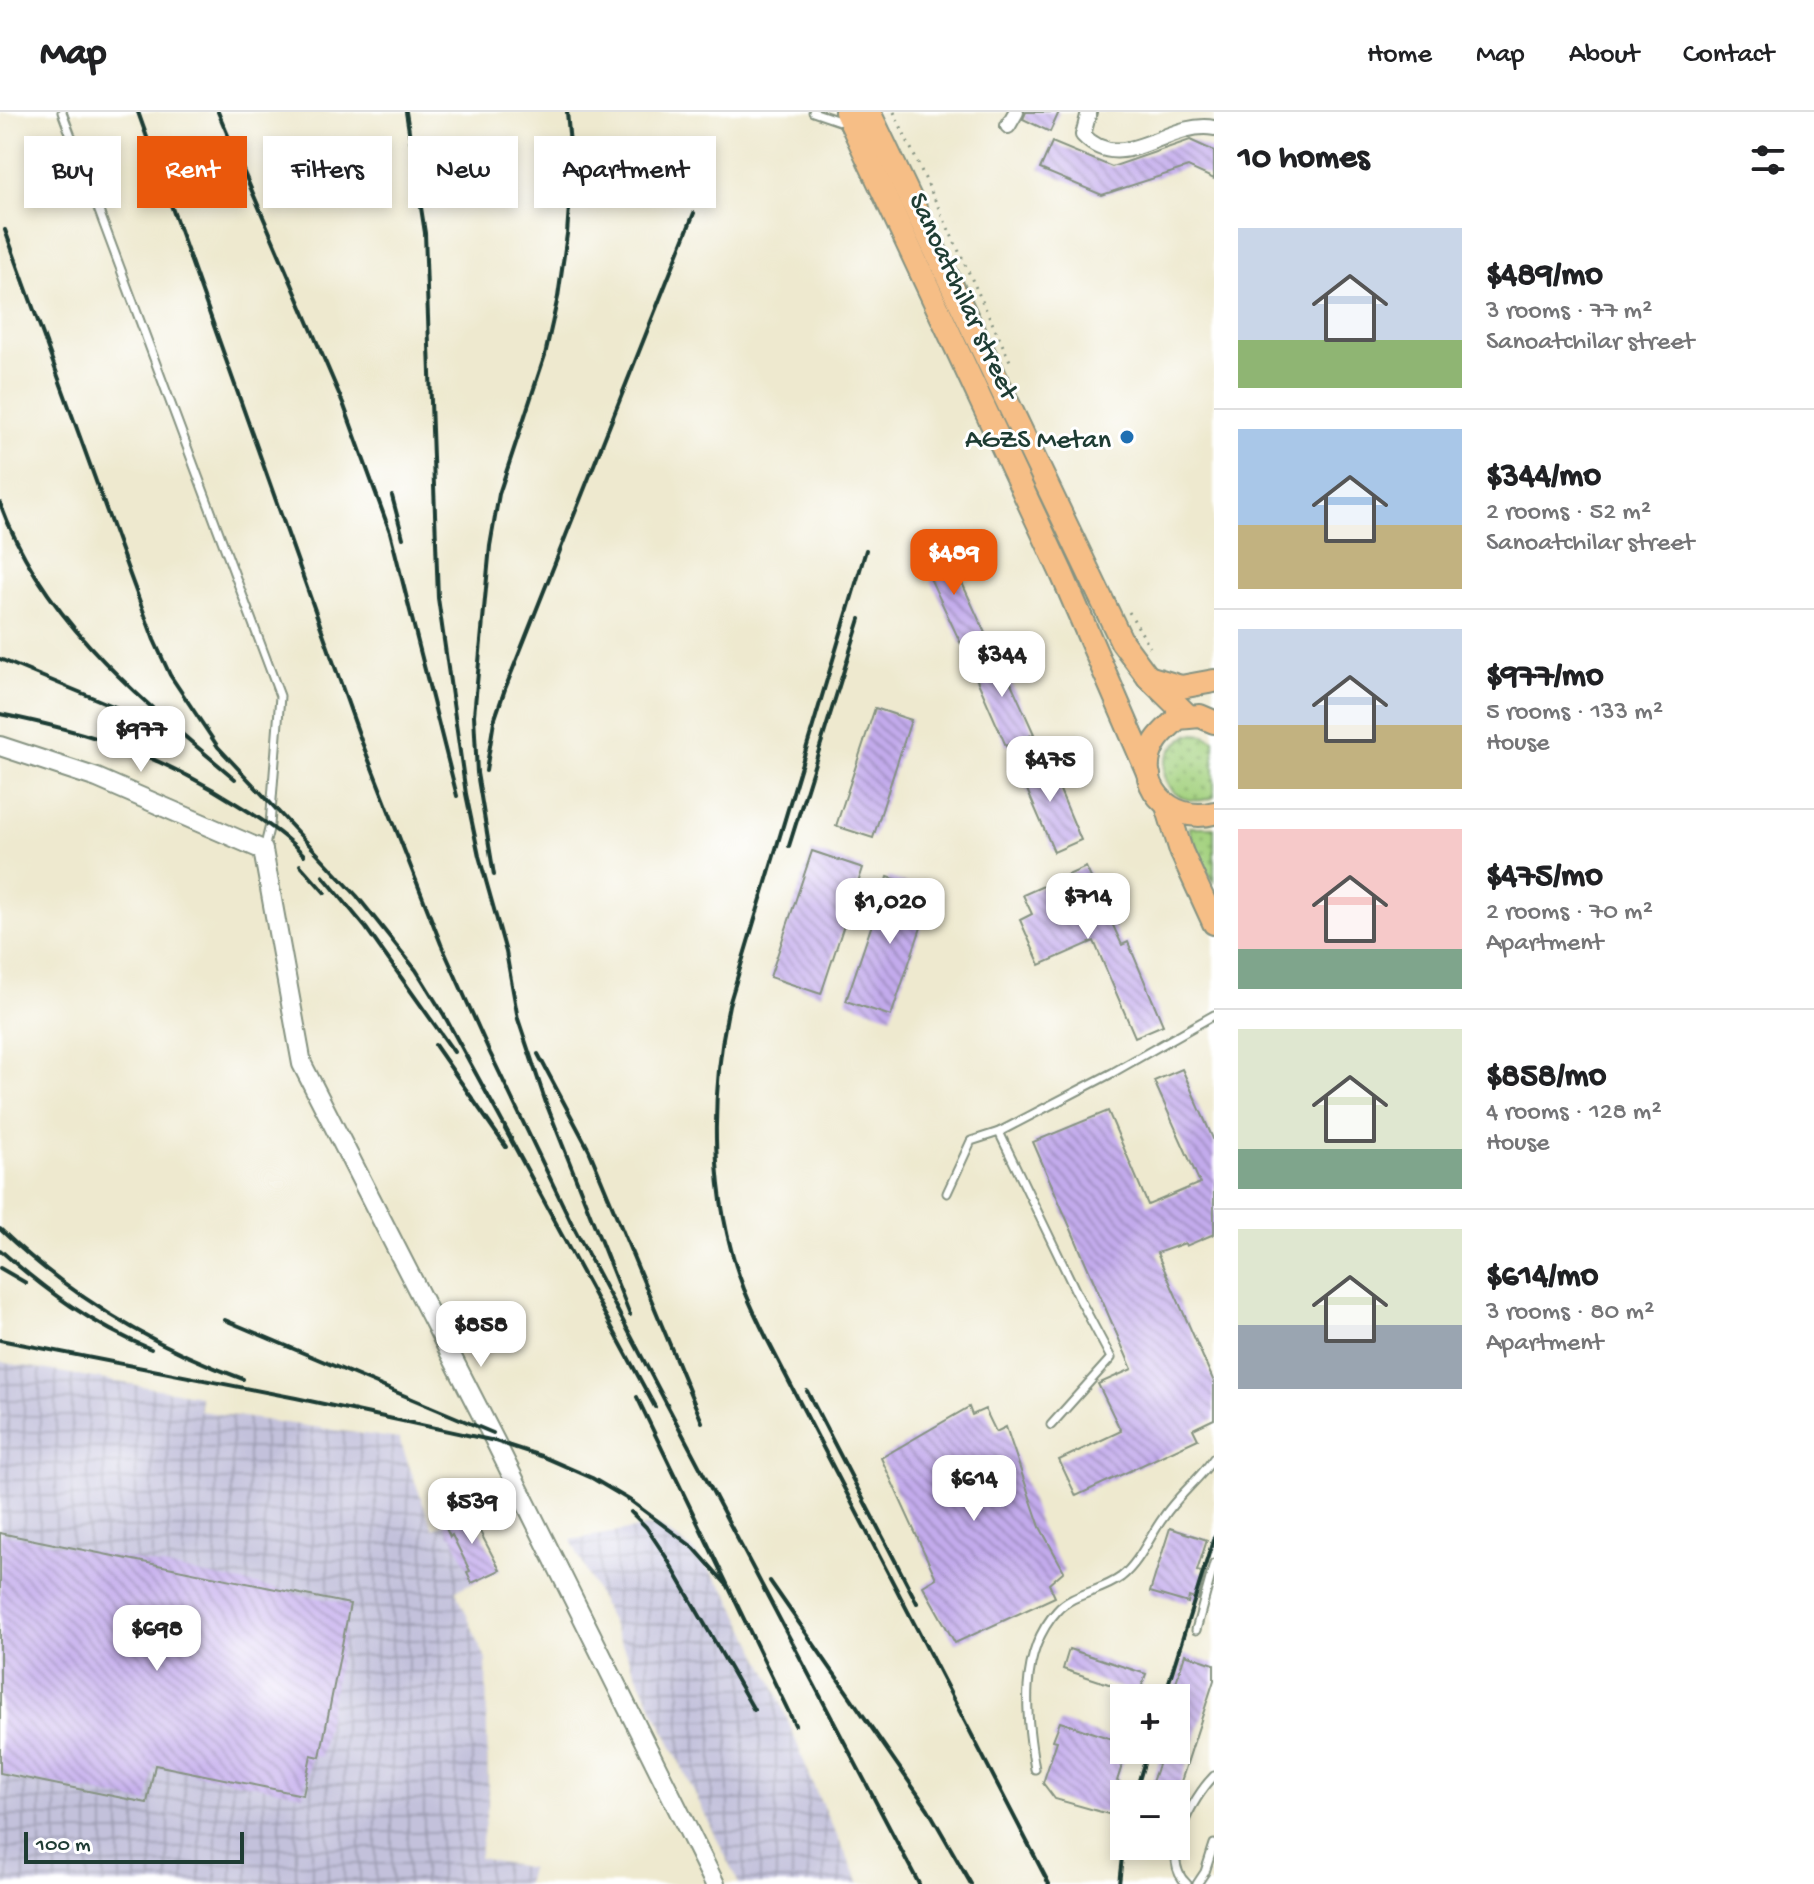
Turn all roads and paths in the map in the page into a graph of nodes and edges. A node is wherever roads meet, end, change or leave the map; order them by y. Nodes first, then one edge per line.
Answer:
1 (62, 112) edge
2 (813, 112) edge
3 (894, 112) edge
4 (1016, 112) edge
5 (1089, 112) edge
6 (856, 116) edge
7 (1008, 126) dead end
8 (1214, 128) edge
9 (893, 184) junction
10 (1011, 363) dead end
11 (1126, 607) dead end
12 (1152, 667) junction
13 (1214, 681) edge
14 (1214, 695) edge
15 (1188, 716) junction
16 (1214, 722) edge
17 (0, 746) edge
18 (1149, 775) junction
19 (1167, 806) junction
20 (1214, 813) edge
21 (263, 850) junction
22 (1214, 923) edge
23 (1214, 1015) edge
24 (999, 1132) junction
25 (947, 1193) dead end
26 (1051, 1425) dead end
27 (1214, 1458) edge
28 (1214, 1564) edge
29 (1196, 1630) dead end
30 (1035, 1769) dead end
31 (1214, 1776) edge
32 (1214, 1844) edge
33 (715, 1884) edge
34 (1187, 1884) edge
35 (1197, 1884) edge

1 - 21 lane
2 - 6 lane
3 - 10 path
4 - 7 street
5 - 8 street
6 - 9 main road, Sanoatchilar street
9 - 12 main road
9 - 18 main road, Sanoatchilar street
11 - 12 path
12 - 13 main road
12 - 15 main road
14 - 15 main road
15 - 16 main road
15 - 18 main road
17 - 21 street
18 - 19 main road, Sanoatchilar street
19 - 20 main road
19 - 22 main road, Sanoatchilar street
21 - 33 street
23 - 24 lane
24 - 25 lane
24 - 26 lane
27 - 30 lane
28 - 29 lane
31 - 34 lane
32 - 35 lane

